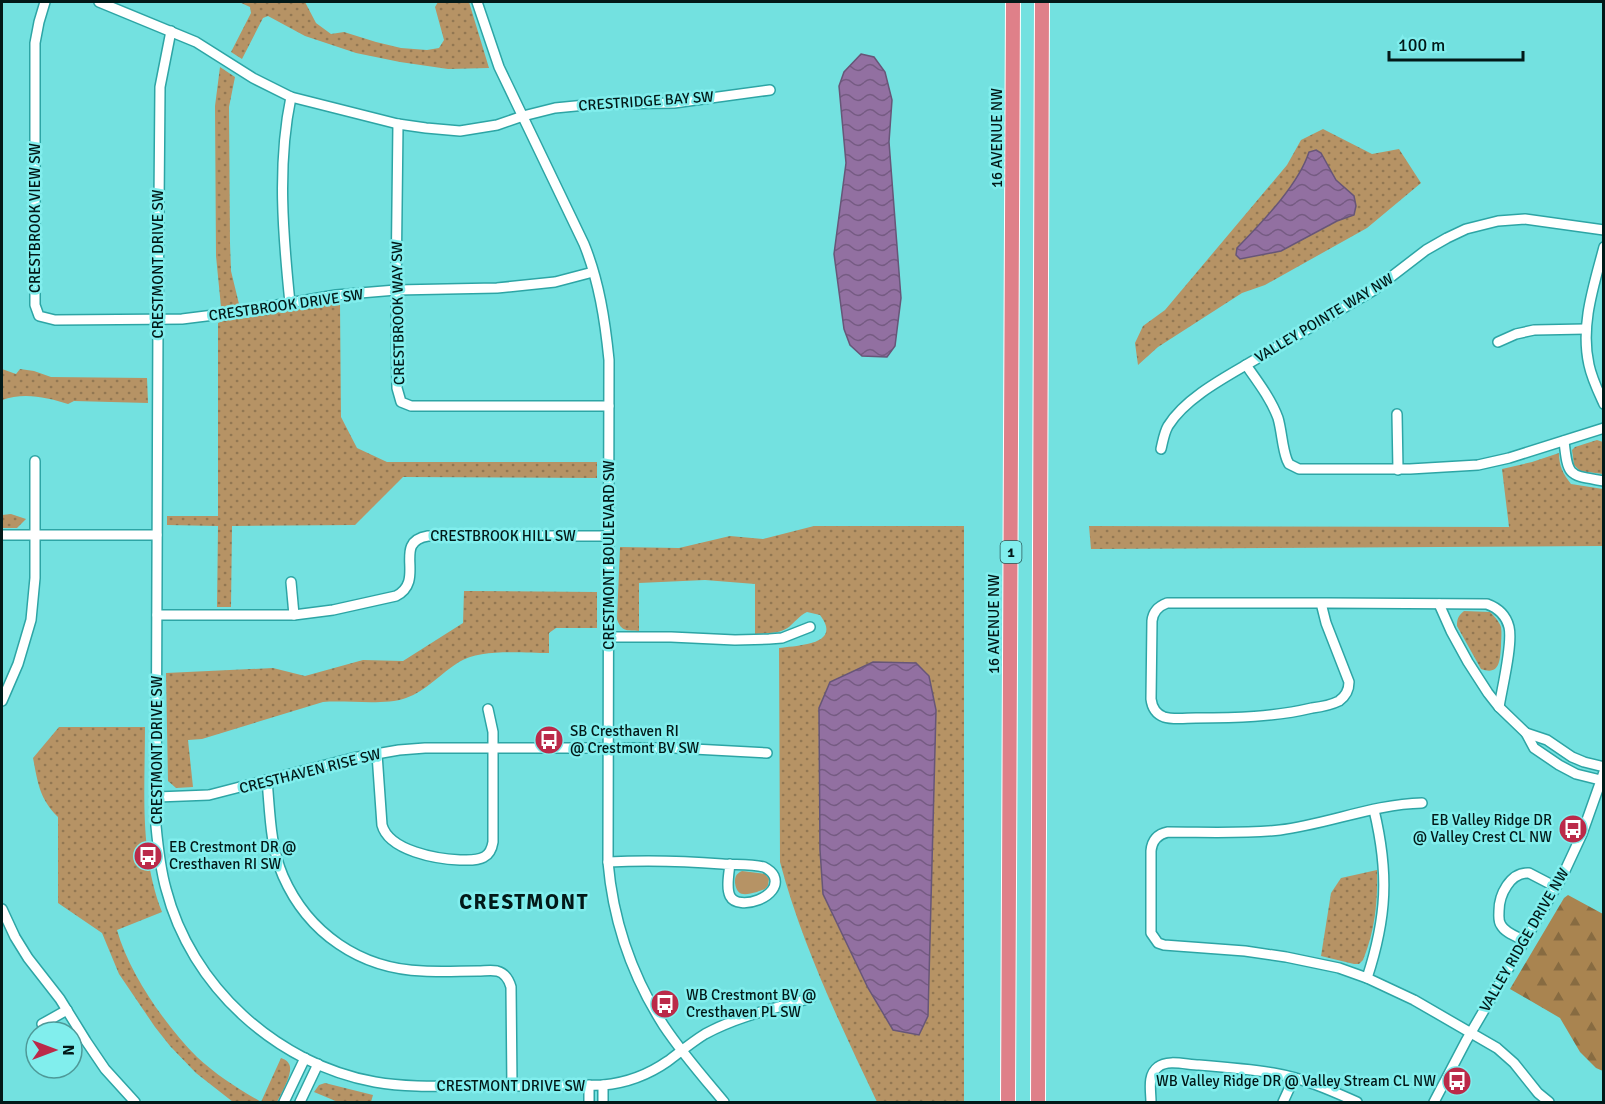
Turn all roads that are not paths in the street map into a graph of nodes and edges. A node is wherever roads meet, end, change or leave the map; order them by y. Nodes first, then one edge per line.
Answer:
1 (45, 2) edge
2 (99, 2) edge
3 (477, 2) edge
4 (1013, 2) edge
5 (1042, 2) edge
6 (171, 31) junction
7 (770, 90) dead end
8 (291, 97) junction
9 (523, 116) junction
10 (398, 124) junction
11 (1604, 230) edge
12 (1604, 247) edge
13 (593, 272) junction
14 (396, 290) junction
15 (290, 303) junction
16 (158, 320) junction
17 (1586, 329) junction
18 (1498, 342) dead end
19 (1246, 365) junction
20 (1604, 404) edge
21 (609, 406) junction
22 (1397, 414) dead end
23 (1604, 428) edge
24 (1564, 441) junction
25 (1161, 449) dead end
26 (34, 461) dead end
27 (1398, 470) junction
28 (1604, 481) edge
29 (2, 535) edge
30 (35, 535) junction
31 (157, 535) junction
32 (608, 536) junction
33 (291, 582) dead end
34 (1321, 603) junction
35 (1439, 603) junction
36 (157, 615) junction
37 (294, 615) junction
38 (810, 627) dead end
39 (608, 637) junction
40 (2, 701) edge
41 (1499, 707) junction
42 (488, 709) dead end
43 (1526, 733) junction
44 (493, 747) junction
45 (608, 747) junction
46 (767, 753) dead end
47 (377, 754) junction
48 (1604, 767) edge
49 (1603, 778) edge
50 (267, 780) junction
51 (157, 797) junction
52 (1422, 803) dead end
53 (1374, 810) junction
54 (608, 862) junction
55 (729, 864) junction
56 (1556, 887) junction
57 (2, 909) edge
58 (1525, 941) junction
59 (1367, 978) junction
60 (811, 998) dead end
61 (67, 1010) junction
62 (49, 1020) edge
63 (1471, 1032) junction
64 (682, 1050) junction
65 (305, 1058) junction
66 (318, 1064) junction
67 (1294, 1078) junction
68 (603, 1085) junction
69 (512, 1086) junction
70 (589, 1086) junction
71 (135, 1102) edge
72 (284, 1102) edge
73 (300, 1102) edge
74 (589, 1102) edge
75 (603, 1102) edge
76 (724, 1102) edge
77 (1008, 1102) edge
78 (1038, 1102) edge
79 (1150, 1102) edge
80 (1283, 1102) edge
81 (1357, 1102) edge
82 (1434, 1102) edge
83 (1549, 1102) edge

1 - 16 street, CRESTBROOK VIEW SW
2 - 6 street, CRESTRIDGE BAY SW
3 - 9 street, CRESTMONT BOULEVARD SW
4 - 77 highway, 16 AVENUE NW / 1
5 - 78 highway, 1
6 - 8 street, CRESTRIDGE BAY SW
6 - 16 street, CRESTMONT DRIVE SW
7 - 9 street, CRESTRIDGE BAY SW
8 - 10 street, CRESTRIDGE BAY SW
8 - 15 street
9 - 10 street, CRESTRIDGE BAY SW
9 - 13 street, CRESTMONT BOULEVARD SW
10 - 14 street, CRESTBROOK WAY SW
11 - 19 street, VALLEY POINTE WAY NW
12 - 17 street
13 - 14 street, CRESTBROOK DRIVE SW
13 - 21 street, CRESTMONT BOULEVARD SW
14 - 15 street, CRESTBROOK DRIVE SW
14 - 21 street, CRESTBROOK WAY SW
15 - 16 street, CRESTBROOK DRIVE SW
16 - 31 street, CRESTMONT DRIVE SW
17 - 18 street
17 - 20 street
19 - 25 street
19 - 27 street, VALLEY POINTE WAY NW
21 - 32 street, CRESTMONT BOULEVARD SW
22 - 27 street
23 - 24 street, VALLEY POINTE WAY NW
24 - 27 street, VALLEY POINTE WAY NW
24 - 28 street
26 - 30 street
29 - 30 street
30 - 31 street
30 - 40 street
31 - 36 street, CRESTMONT DRIVE SW
32 - 37 street, CRESTBROOK HILL SW
32 - 39 street, CRESTMONT BOULEVARD SW
33 - 37 street
34 - 34 street
34 - 35 street
35 - 41 street
35 - 41 street
36 - 37 street, CRESTBROOK HILL SW
36 - 51 street, CRESTMONT DRIVE SW
38 - 39 street
39 - 45 street, CRESTMONT BOULEVARD SW
41 - 43 street
42 - 44 street
43 - 48 street
43 - 49 street
44 - 45 street, CRESTHAVEN RISE SW
44 - 47 street, CRESTHAVEN RISE SW
44 - 47 street
45 - 46 street, CRESTHAVEN RISE SW
45 - 54 street, CRESTMONT BOULEVARD SW
47 - 50 street, CRESTHAVEN RISE SW
49 - 56 street, VALLEY RIDGE DRIVE NW
50 - 51 street, CRESTHAVEN RISE SW
50 - 69 street
51 - 65 street, CRESTMONT DRIVE SW
52 - 53 street
53 - 59 street
53 - 59 street
54 - 55 street
54 - 64 street, CRESTMONT BOULEVARD SW
55 - 55 street
56 - 58 street, VALLEY RIDGE DRIVE NW
56 - 58 street
57 - 61 street
58 - 63 street, VALLEY RIDGE DRIVE NW
59 - 63 street
60 - 64 street, CRESTMONT DRIVE SW
61 - 62 street
61 - 71 street
63 - 82 street, VALLEY RIDGE DRIVE NW
63 - 83 street
64 - 68 street, CRESTMONT DRIVE SW
64 - 76 street, CRESTMONT BOULEVARD SW
65 - 66 street, CRESTMONT DRIVE SW
65 - 72 street
66 - 69 street, CRESTMONT DRIVE SW
66 - 73 street
67 - 79 street
67 - 80 street
67 - 81 street
68 - 70 street, CRESTMONT DRIVE SW
68 - 75 street
69 - 70 street, CRESTMONT DRIVE SW
70 - 74 street

